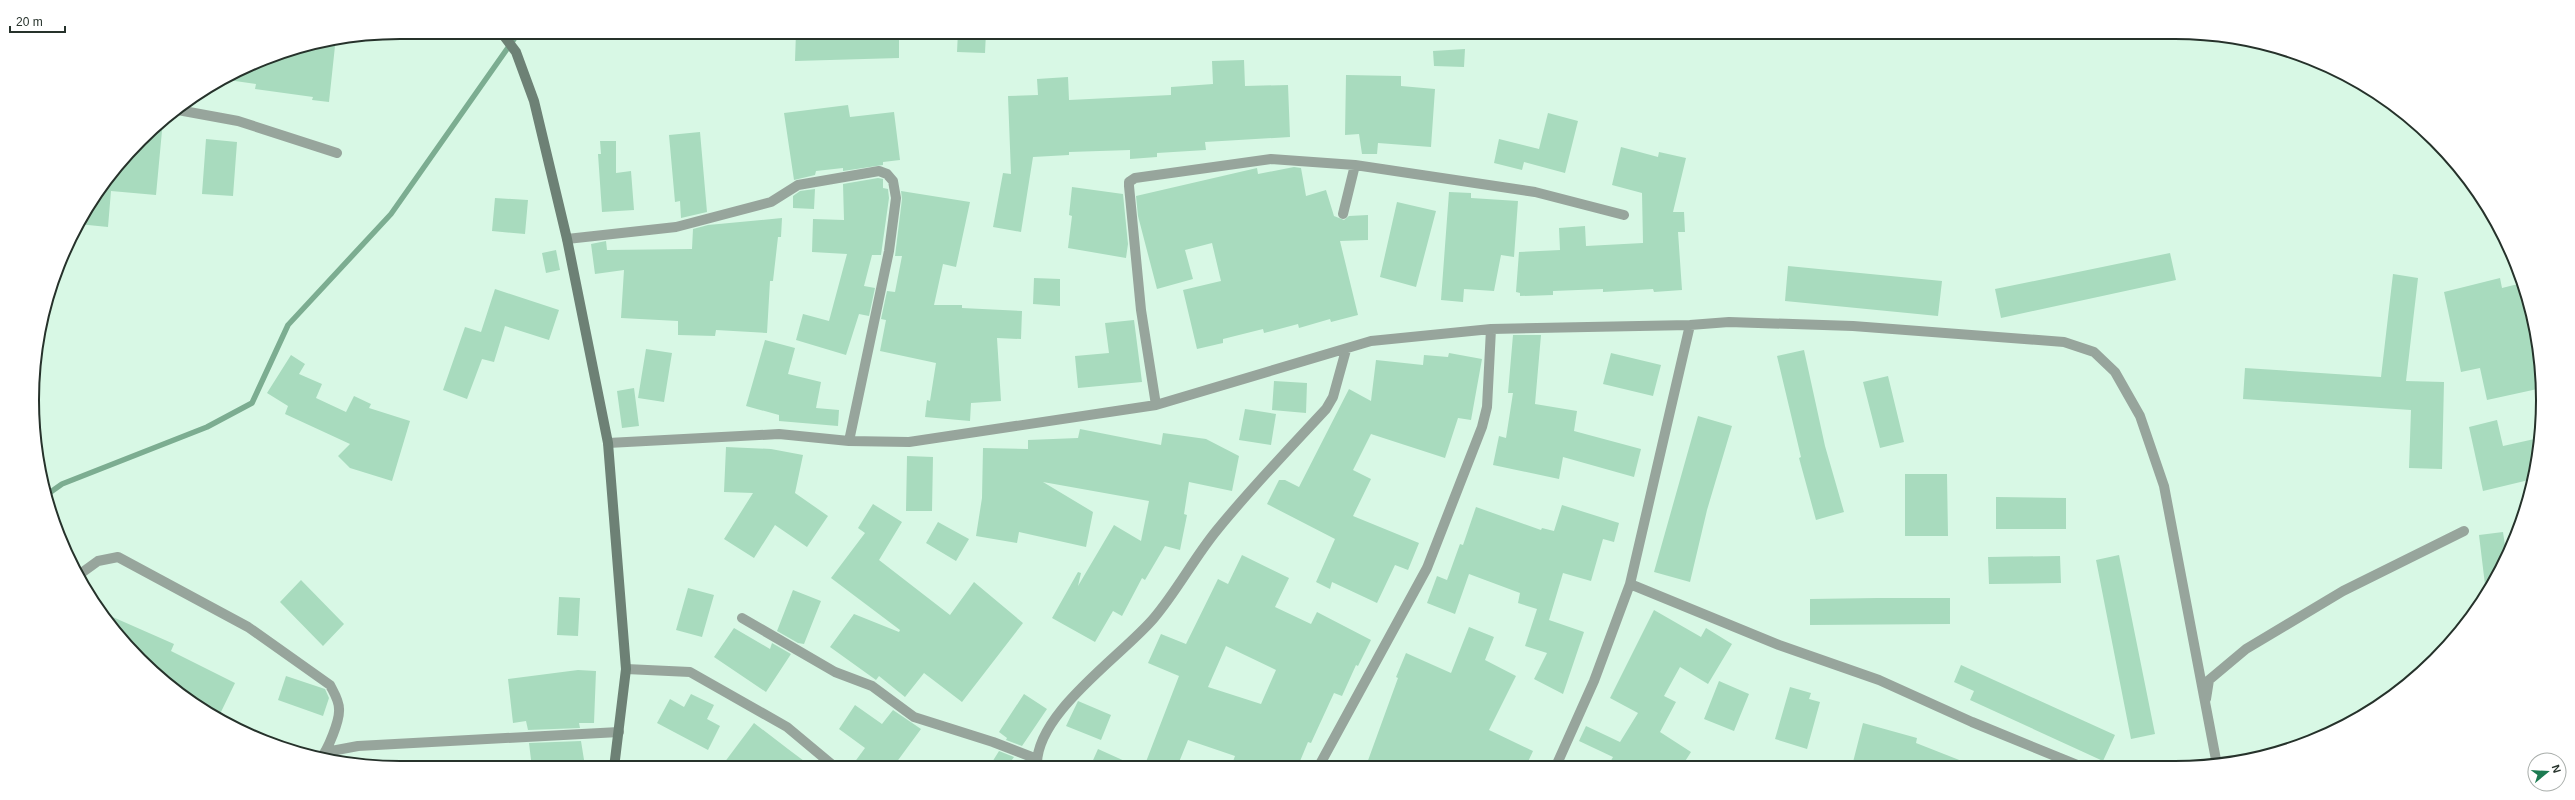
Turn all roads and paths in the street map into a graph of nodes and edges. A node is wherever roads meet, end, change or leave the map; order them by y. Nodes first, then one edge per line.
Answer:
1 (506, 39) edge
2 (184, 111) edge
3 (337, 153) dead end
4 (1355, 165) junction
5 (1343, 214) dead end
6 (1624, 215) dead end
7 (567, 239) junction
8 (1690, 325) junction
9 (1491, 329) junction
10 (1346, 350) junction
11 (1156, 405) junction
12 (849, 440) junction
13 (608, 443) junction
14 (2464, 531) dead end
15 (83, 572) edge
16 (1630, 584) junction
17 (742, 618) dead end
18 (626, 670) junction
19 (2205, 707) junction
20 (618, 732) junction
21 (324, 753) edge
22 (328, 754) edge
23 (2216, 759) edge
24 (615, 761) edge
25 (828, 761) edge
26 (1033, 761) edge
27 (1038, 761) edge
28 (1322, 761) edge
29 (1558, 761) edge
30 (2067, 761) edge

1 - 7 street
2 - 3 street
4 - 5 street
4 - 6 street
4 - 11 street
7 - 12 street
7 - 13 street
8 - 9 street
8 - 16 street
8 - 19 street
9 - 10 street
9 - 28 street
10 - 11 street
10 - 27 street
11 - 12 street
12 - 13 street
13 - 18 street
14 - 19 street
15 - 21 street
16 - 29 street
16 - 30 street
17 - 26 street
18 - 20 street
18 - 25 street
19 - 23 street
20 - 22 street
20 - 24 street

